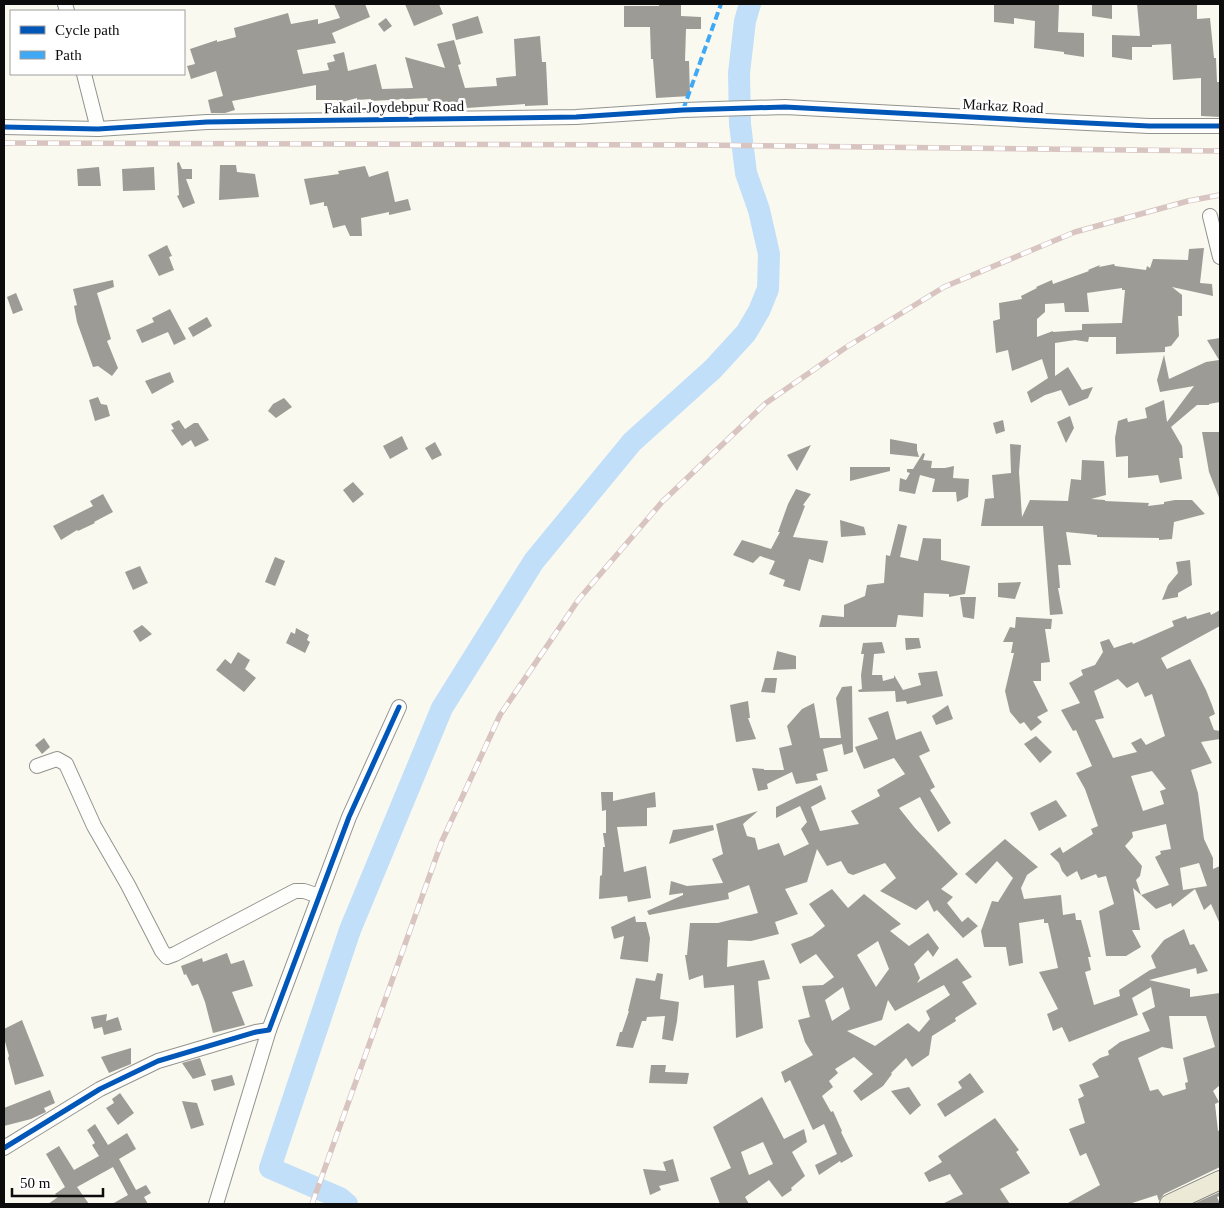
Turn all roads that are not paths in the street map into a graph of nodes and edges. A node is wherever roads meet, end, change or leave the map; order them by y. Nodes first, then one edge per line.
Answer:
1 (84, 75) edge
2 (785, 106) joint
3 (1220, 126) edge
4 (4, 127) edge
5 (98, 129) junction
6 (1210, 216) dead end
7 (1220, 257) edge
8 (399, 707) dead end
9 (37, 766) dead end
10 (320, 896) junction
11 (269, 1030) junction
12 (4, 1148) edge
13 (1220, 1180) edge
14 (216, 1204) edge
15 (1170, 1204) edge

1 - 5 street
2 - 3 street, Markaz Road
2 - 5 street, Fakail-Joydebpur Road
4 - 5 street, Fakail-Joydebpur Road
6 - 7 street
8 - 10 street
9 - 10 street
10 - 11 street
11 - 12 street
11 - 14 street
13 - 15 main road

